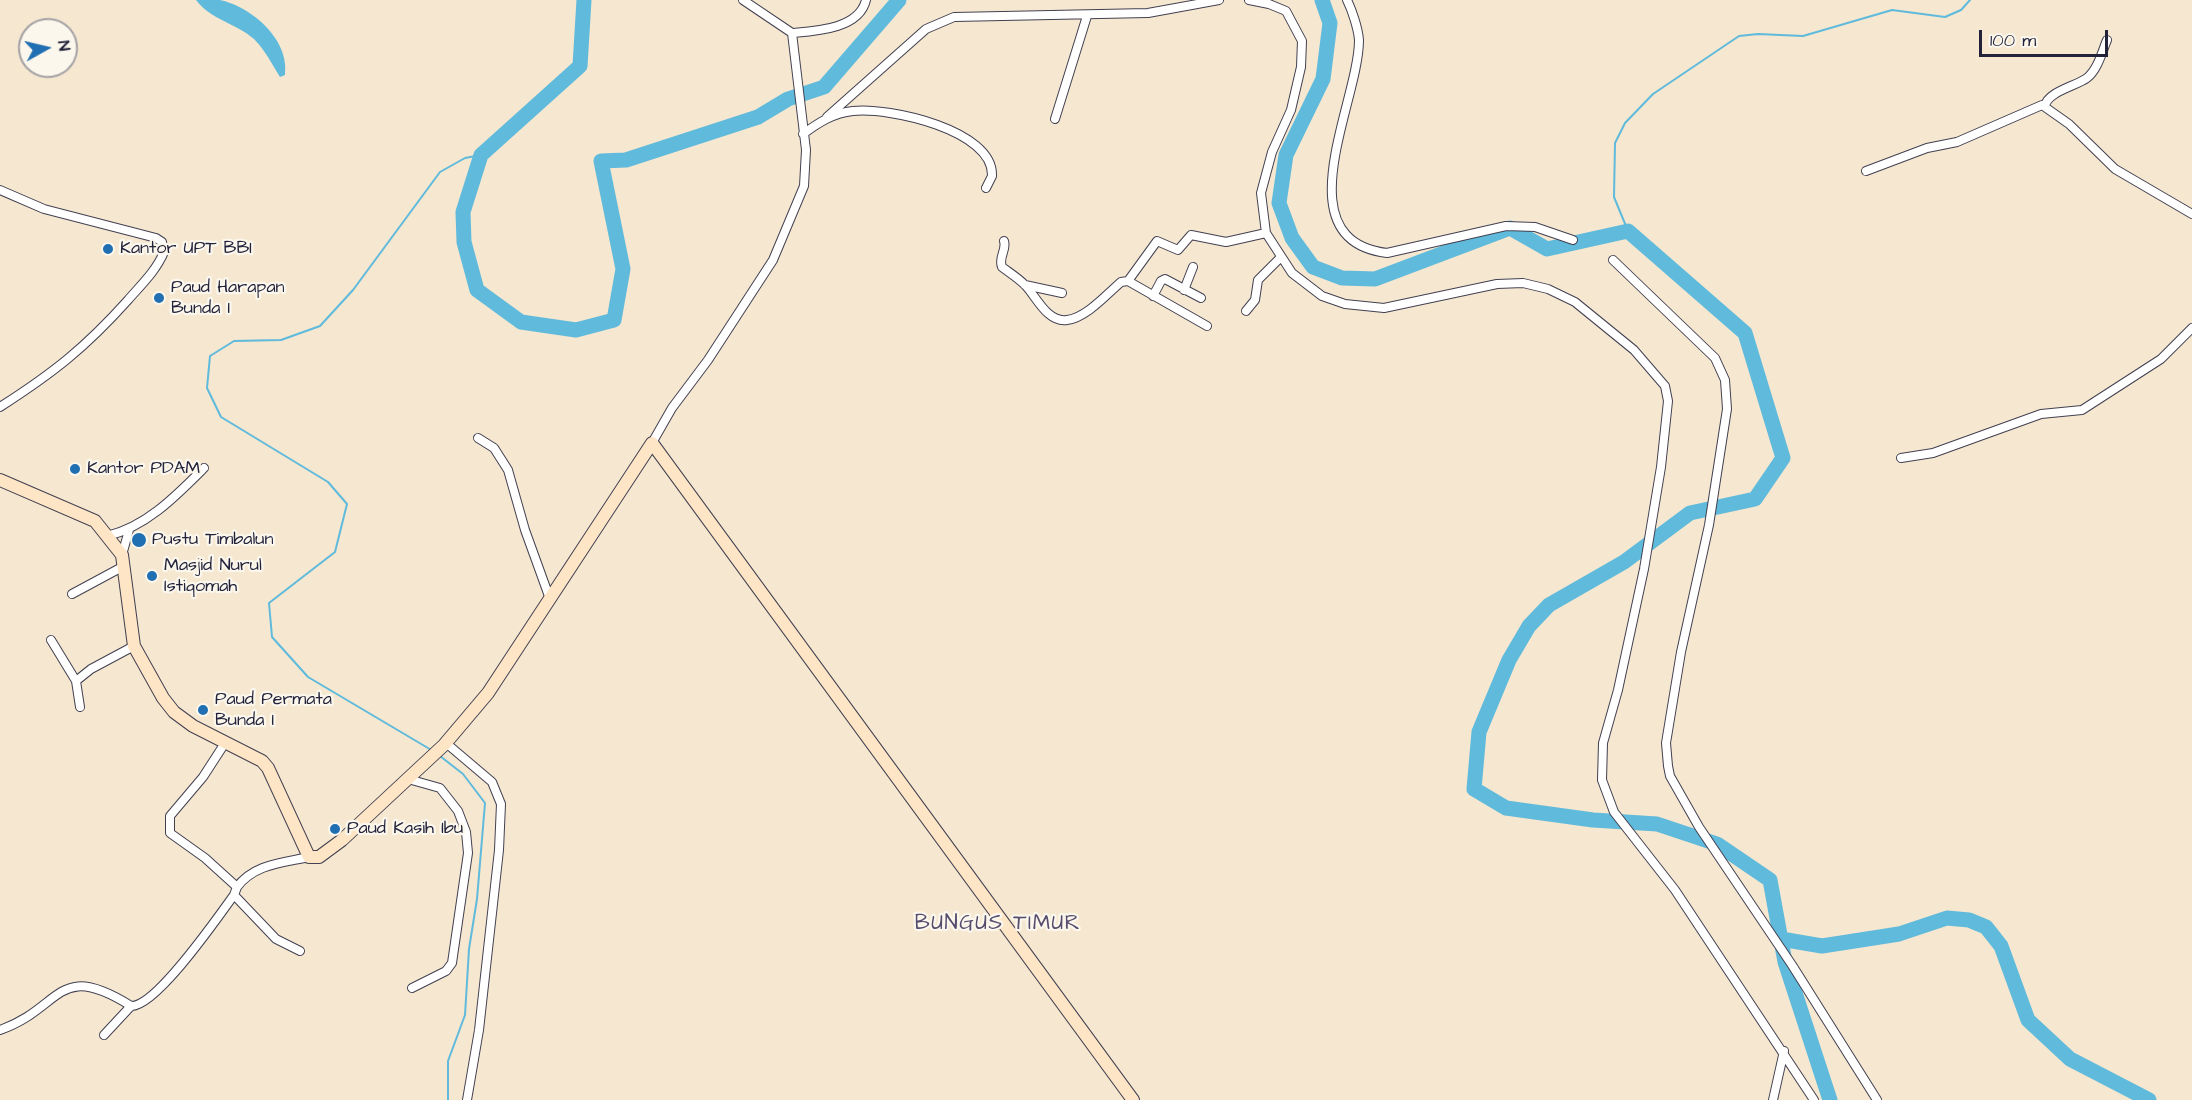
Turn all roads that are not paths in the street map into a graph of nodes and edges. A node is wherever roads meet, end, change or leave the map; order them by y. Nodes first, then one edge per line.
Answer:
1 (743, 0) edge
2 (866, 0) edge
3 (1219, 0) edge
4 (1249, 0) edge
5 (1347, 0) edge
6 (1087, 16) junction
7 (792, 33) junction
8 (2107, 40) dead end
9 (2045, 106) junction
10 (827, 117) junction
11 (1055, 119) dead end
12 (803, 134) junction
13 (1866, 171) dead end
14 (986, 188) dead end
15 (0, 190) edge
16 (2192, 214) edge
17 (1266, 233) junction
18 (1573, 240) dead end
19 (1004, 241) dead end
20 (1279, 259) junction
21 (1613, 260) dead end
22 (1193, 267) dead end
23 (1128, 281) junction
24 (1025, 285) junction
25 (1184, 290) junction
26 (1062, 293) dead end
27 (1153, 296) junction
28 (1201, 298) dead end
29 (1246, 311) dead end
30 (1207, 326) dead end
31 (2192, 328) edge
32 (0, 407) edge
33 (478, 438) dead end
34 (652, 443) junction
35 (1901, 458) dead end
36 (204, 468) dead end
37 (0, 480) edge
38 (129, 530) junction
39 (107, 536) junction
40 (123, 560) junction
41 (72, 594) dead end
42 (550, 599) junction
43 (51, 640) dead end
44 (134, 646) junction
45 (76, 681) junction
46 (80, 707) dead end
47 (225, 743) junction
48 (445, 744) junction
49 (410, 778) junction
50 (309, 857) junction
51 (235, 891) junction
52 (300, 951) dead end
53 (412, 988) dead end
54 (131, 1006) junction
55 (0, 1030) edge
56 (104, 1035) dead end
57 (1784, 1051) junction
58 (467, 1100) edge
59 (1133, 1100) edge
60 (1773, 1100) edge
61 (1814, 1100) edge
62 (1877, 1100) edge

1 - 7 street
2 - 7 street
3 - 6 street
4 - 17 street
5 - 18 street
6 - 10 street
6 - 11 street
7 - 12 street
8 - 9 street
9 - 13 street
9 - 16 street
10 - 12 street
10 - 14 street
12 - 34 street
15 - 32 street
17 - 20 street
17 - 23 street
19 - 24 street
20 - 29 street
20 - 57 street
21 - 62 street
22 - 25 street
23 - 24 street
23 - 27 street
24 - 26 street
25 - 27 street
25 - 28 street
27 - 30 street
31 - 35 street
33 - 42 street
34 - 42 street
34 - 59 street
36 - 38 street
37 - 39 street
38 - 39 street
38 - 40 street
39 - 40 street
40 - 41 street
40 - 44 street
42 - 48 street
43 - 45 street
44 - 45 street
44 - 47 street
45 - 46 street
47 - 50 street
47 - 51 street
48 - 49 street
48 - 58 street
49 - 50 street
49 - 53 street
50 - 51 street
51 - 52 street
51 - 54 street
54 - 55 street
54 - 56 street
57 - 60 street
57 - 61 street

